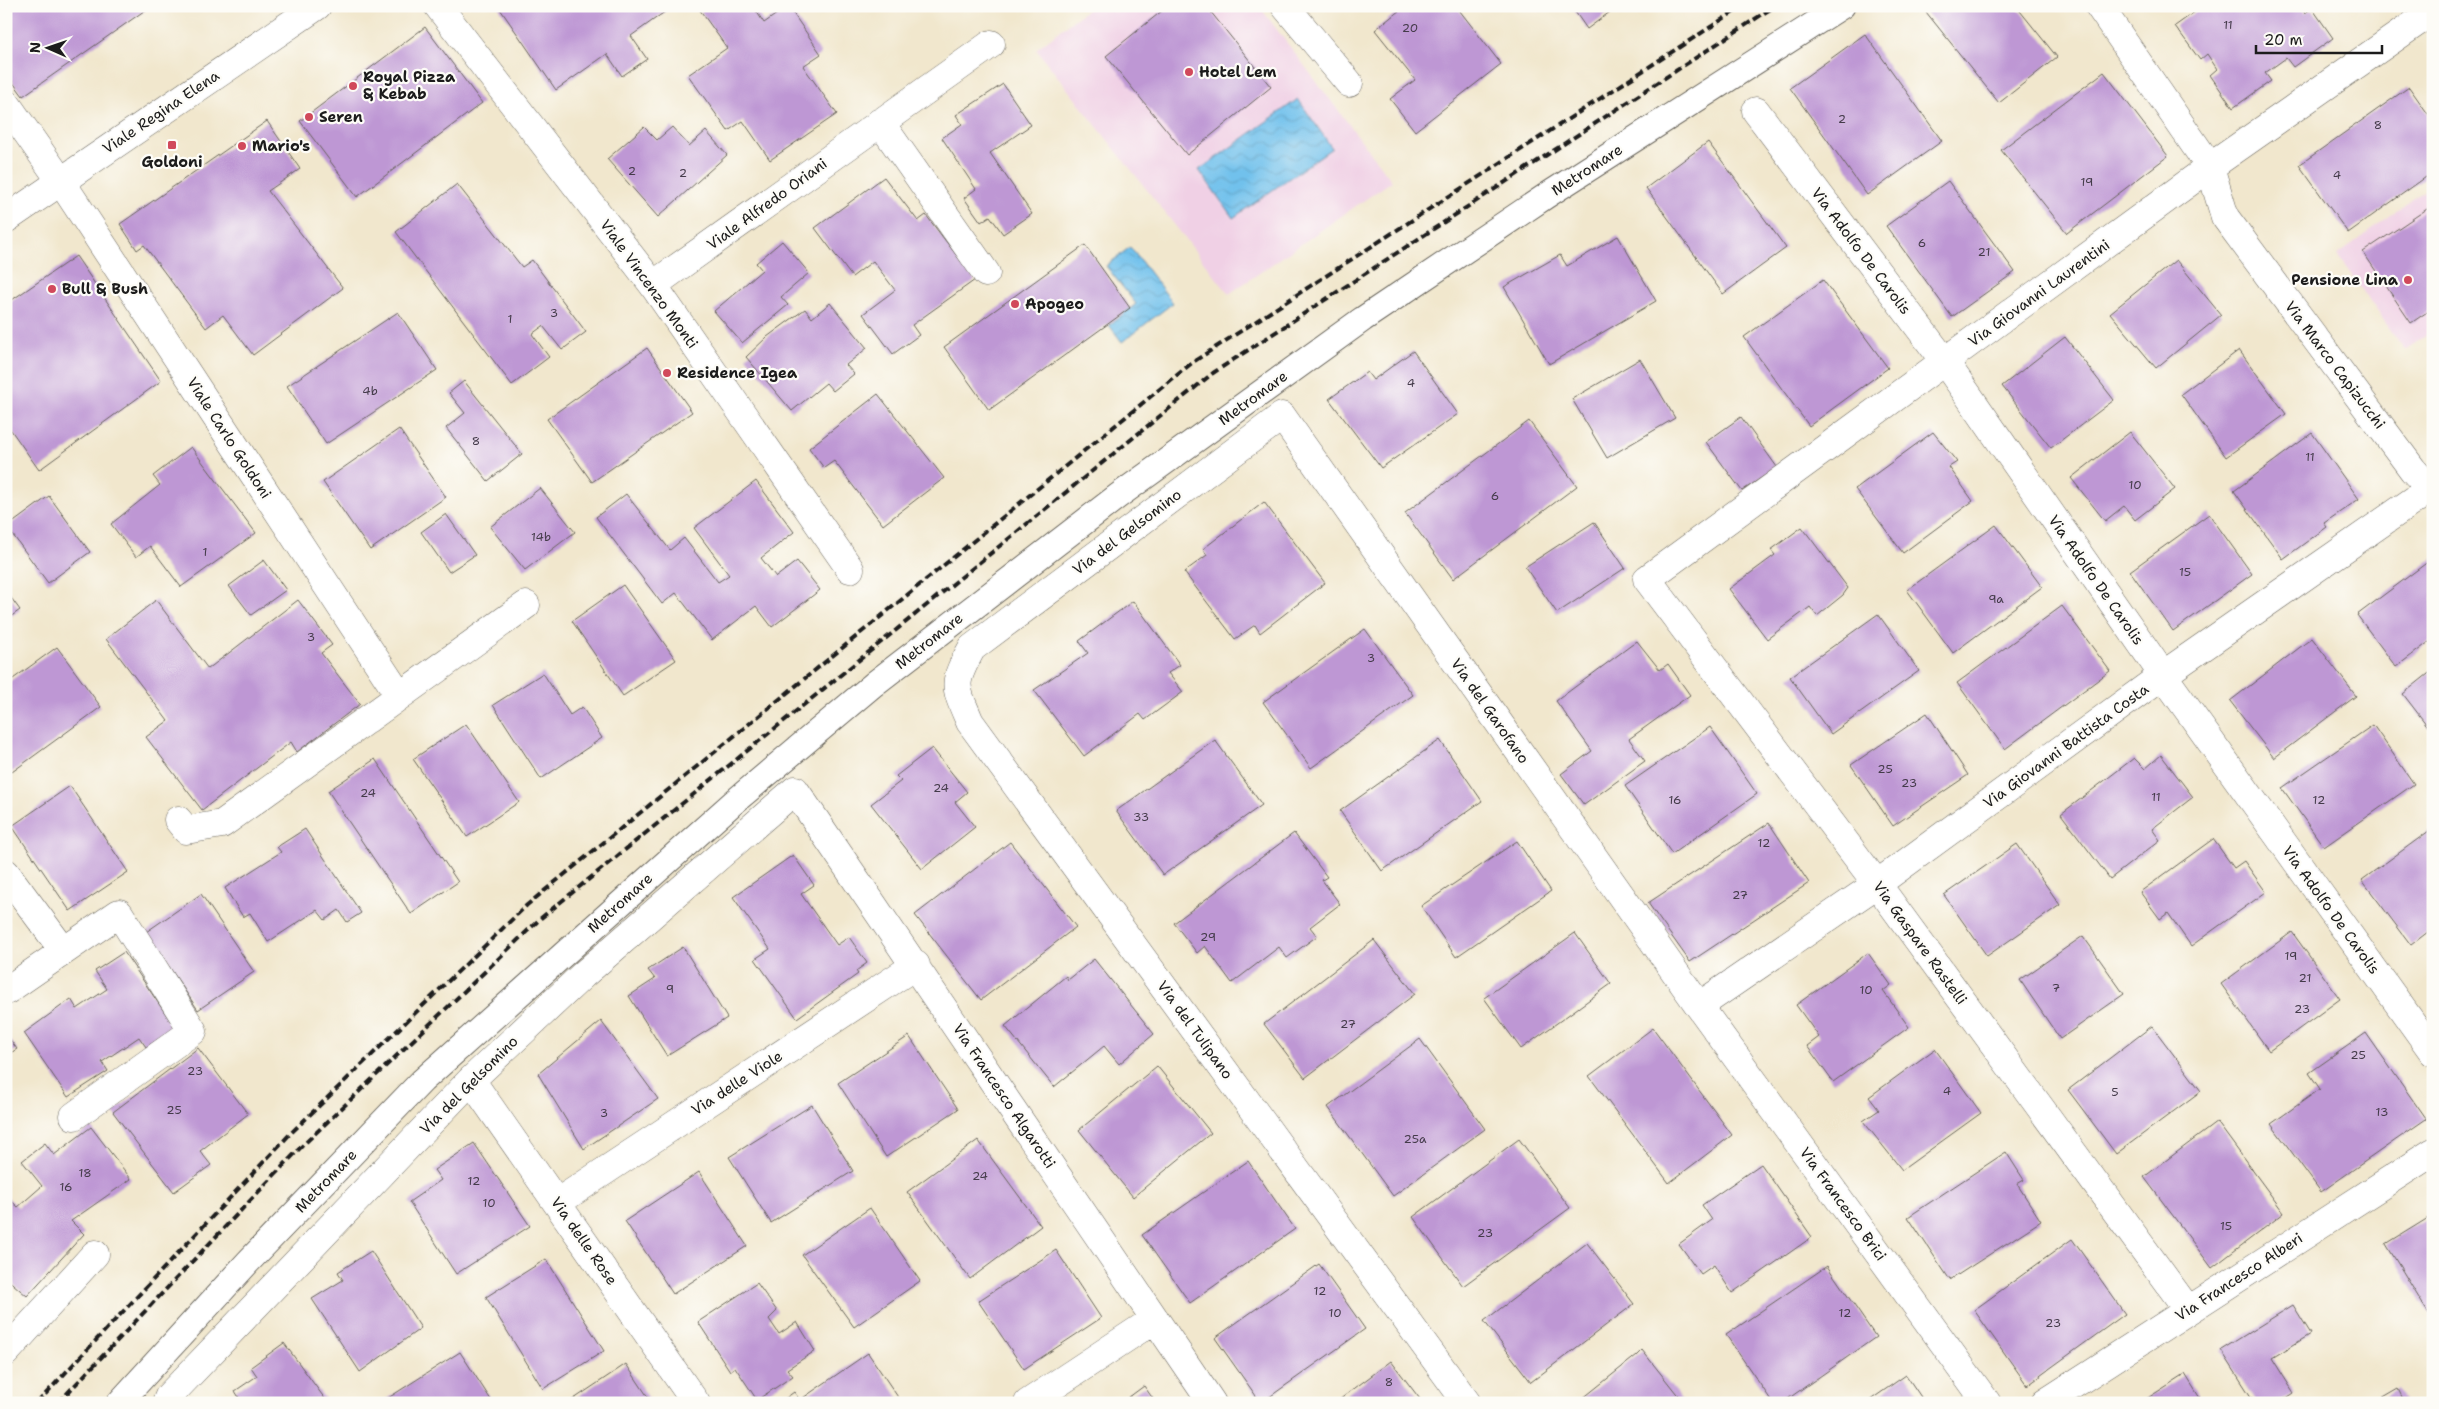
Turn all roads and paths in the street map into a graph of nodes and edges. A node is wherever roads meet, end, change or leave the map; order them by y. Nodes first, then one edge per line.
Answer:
1 (318, 6) edge
2 (438, 6) edge
3 (1285, 6) edge
4 (1842, 6) edge
5 (2099, 6) edge
6 (2433, 11) edge
7 (991, 44) dead end
8 (1349, 83) dead end
9 (6, 102) edge
10 (1756, 111) dead end
11 (880, 122) junction
12 (2210, 167) junction
13 (60, 180) junction
14 (6, 219) edge
15 (986, 273) dead end
16 (653, 285) junction
17 (1945, 362) junction
18 (1282, 416) joint
19 (2432, 489) edge
20 (850, 569) dead end
21 (1647, 579) joint
22 (526, 604) dead end
23 (972, 648) joint
24 (2163, 675) junction
25 (399, 696) junction
26 (795, 790) joint
27 (178, 820) dead end
28 (6, 873) edge
29 (1877, 884) junction
30 (62, 950) junction
31 (916, 965) junction
32 (6, 991) edge
33 (1699, 1006) junction
34 (2433, 1052) edge
35 (471, 1080) junction
36 (74, 1116) dead end
37 (2433, 1152) edge
38 (558, 1202) junction
39 (95, 1254) dead end
40 (2188, 1310) junction
41 (1155, 1319) junction
42 (6, 1352) edge
43 (119, 1403) edge
44 (166, 1403) edge
45 (696, 1403) edge
46 (1028, 1403) edge
47 (1212, 1403) edge
48 (1467, 1403) edge
49 (1987, 1403) edge
50 (2045, 1403) edge

1 - 13 street, Viale Regina Elena
2 - 16 street, Viale Vincenzo Monti
3 - 8 street
4 - 43 lane, Metromare
5 - 12 street, Via Marco Capizucchi
6 - 12 street, Via Giovanni Laurentini
7 - 11 street, Viale Alfredo Oriani
9 - 13 street, Viale Carlo Goldoni
10 - 17 street, Via Adolfo De Carolis
11 - 15 street
11 - 16 street, Viale Alfredo Oriani
12 - 17 street, Via Giovanni Laurentini
12 - 19 street, Via Marco Capizucchi
13 - 14 street, Viale Regina Elena
13 - 25 street, Viale Carlo Goldoni
16 - 20 street, Viale Vincenzo Monti
17 - 21 street, Via Giovanni Laurentini
17 - 24 street, Via Adolfo De Carolis
18 - 23 street, Via del Gelsomino
18 - 33 street, Via del Garofano
19 - 24 street, Via Giovanni Battista Costa
21 - 29 street, Via Gaspare Rastelli
22 - 25 street
23 - 48 street, Via del Tulipano
24 - 29 street, Via Giovanni Battista Costa
24 - 34 street, Via Adolfo De Carolis
25 - 27 street
26 - 31 street, Via Francesco Algarotti
26 - 35 street, Via del Gelsomino
28 - 30 street
29 - 33 street, Via Giovanni Battista Costa
29 - 40 street, Via Gaspare Rastelli
30 - 32 street
30 - 36 street
31 - 38 street, Via delle Viole
31 - 41 street, Via Francesco Algarotti
33 - 49 street, Via Francesco Brici
35 - 38 street, Via delle Rose
35 - 44 street, Via del Gelsomino
37 - 40 street, Via Francesco Alberi
38 - 45 street, Via delle Rose
39 - 42 street
40 - 50 street, Via Francesco Alberi
41 - 46 street
41 - 47 street, Via Francesco Algarotti

